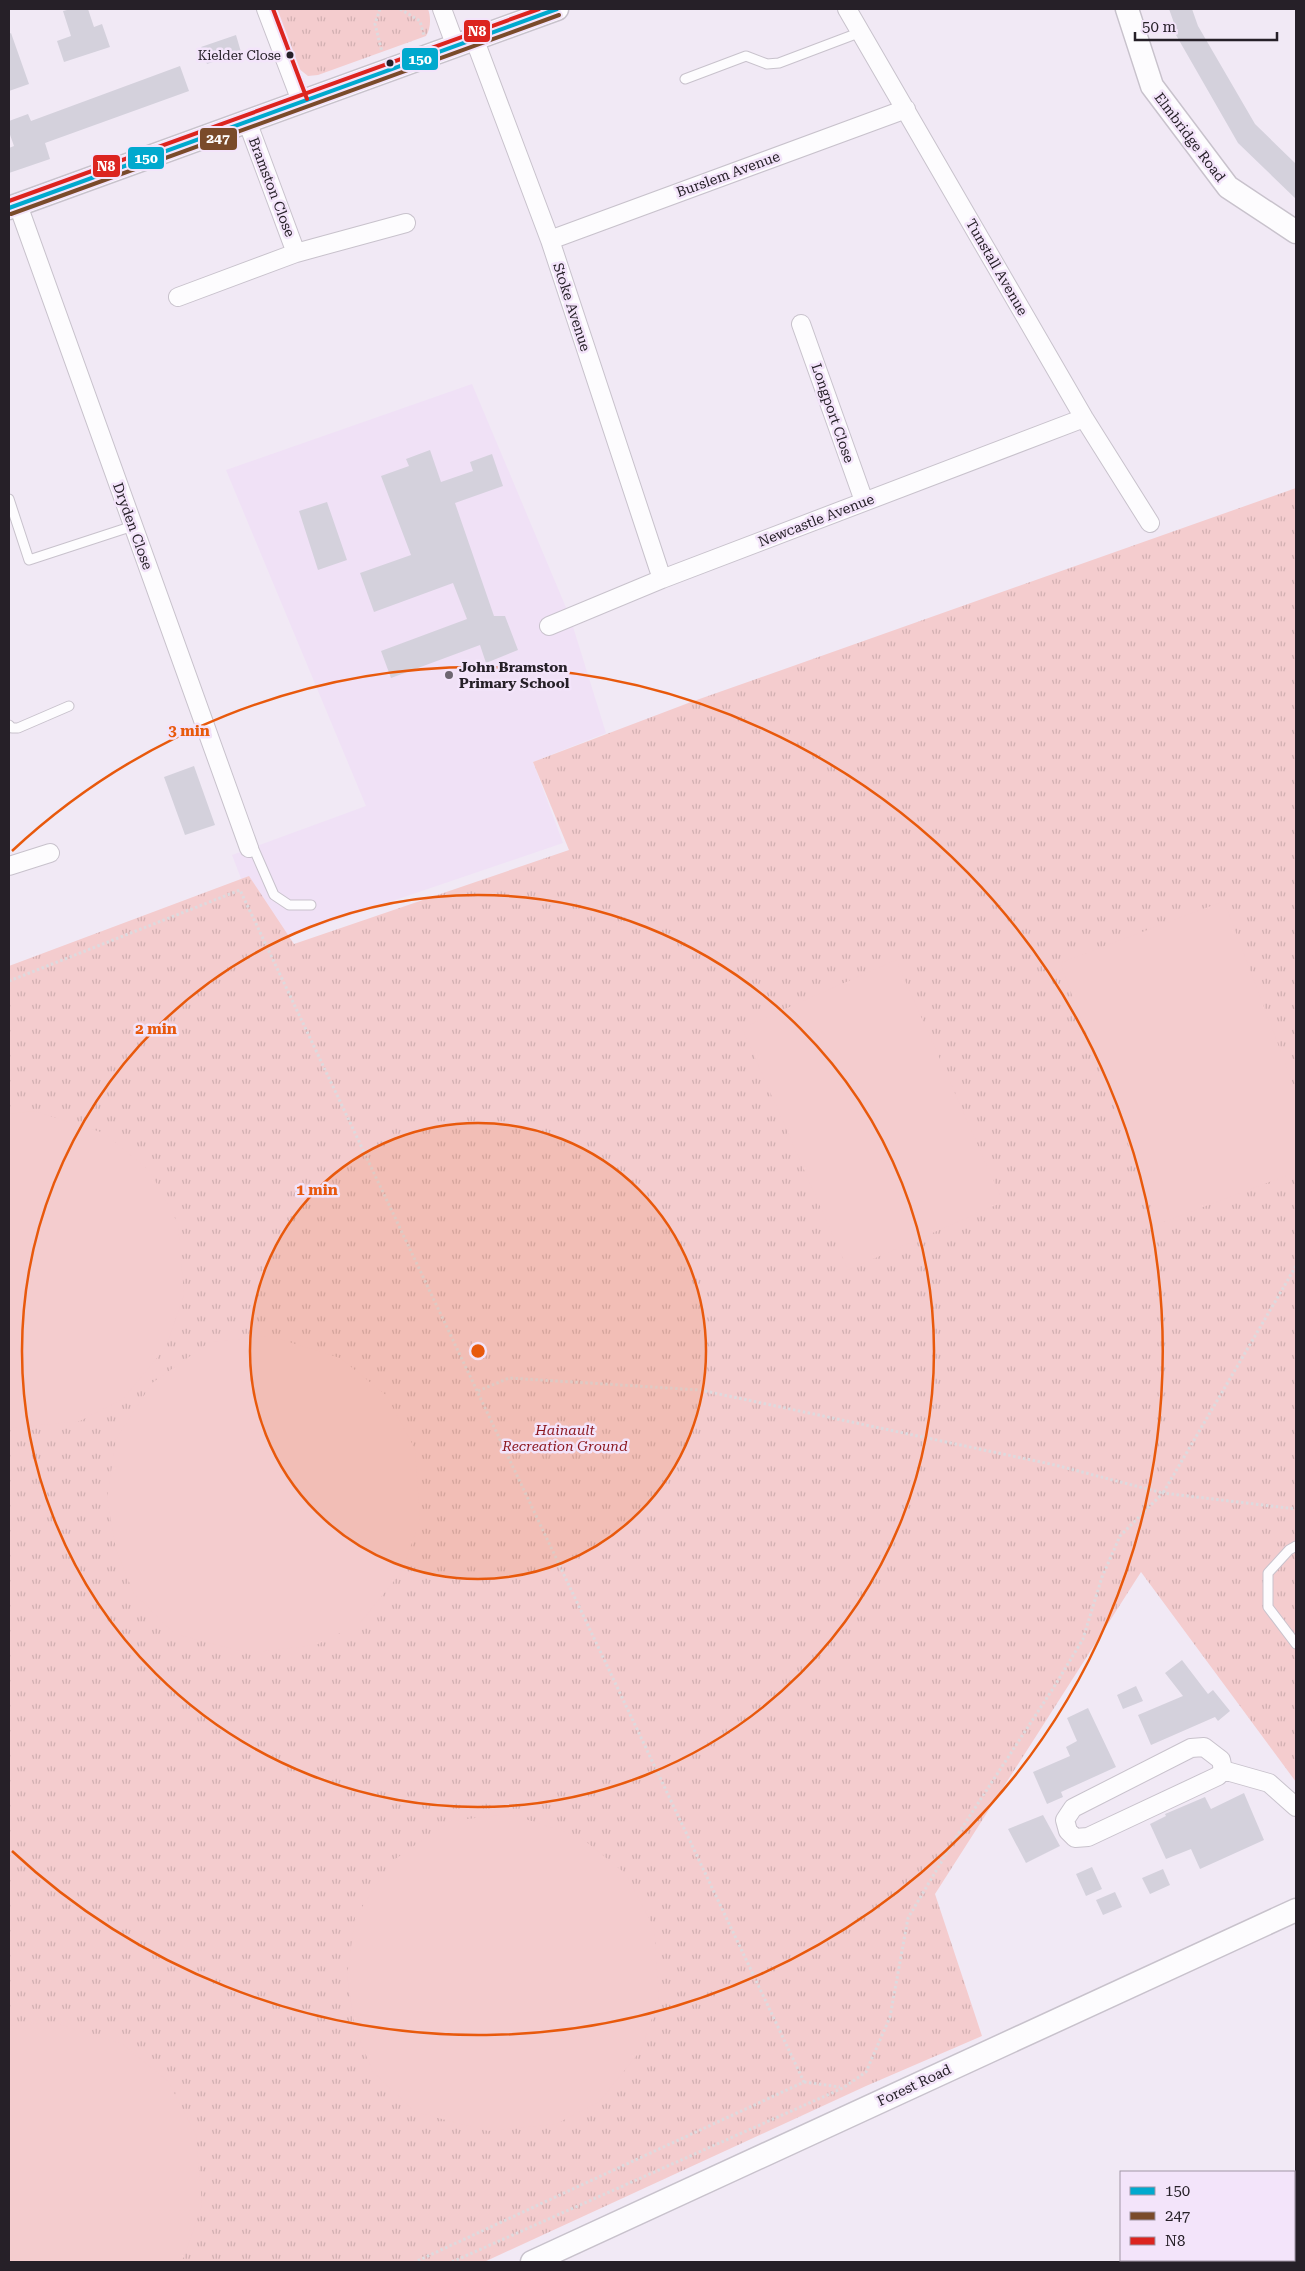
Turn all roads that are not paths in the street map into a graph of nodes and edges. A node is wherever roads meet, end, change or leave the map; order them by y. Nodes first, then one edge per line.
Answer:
1 (266, 9) edge
2 (442, 9) edge
3 (557, 9) edge
4 (847, 9) edge
5 (1127, 9) edge
6 (861, 32) junction
7 (464, 41) junction
8 (685, 79) dead end
9 (302, 101) junction
10 (906, 109) junction
11 (247, 121) junction
12 (13, 206) edge
13 (406, 223) dead end
14 (1296, 232) edge
15 (550, 240) junction
16 (296, 253) junction
17 (178, 297) dead end
18 (801, 324) dead end
19 (1084, 418) junction
20 (9, 499) edge
21 (864, 502) junction
22 (1150, 523) dead end
23 (133, 526) junction
24 (662, 579) junction
25 (549, 626) dead end
26 (69, 706) dead end
27 (9, 725) edge
28 (249, 848) joint
29 (50, 853) dead end
30 (9, 866) edge
31 (311, 906) dead end
32 (1296, 1546) edge
33 (1296, 1644) edge
34 (1223, 1770) junction
35 (1296, 1807) edge
36 (1296, 1910) edge
37 (532, 2262) edge

1 - 9 street
2 - 7 street, Stoke Avenue
3 - 7 street
4 - 6 street, Tunstall Avenue
5 - 14 street, Elmbridge Road
6 - 8 lane
6 - 10 street, Tunstall Avenue
7 - 9 street
7 - 15 street, Stoke Avenue
9 - 11 street
10 - 15 street, Burslem Avenue
10 - 19 street, Tunstall Avenue
11 - 12 street
11 - 16 street, Bramston Close
12 - 23 street, Dryden Close
13 - 16 street, Bramston Close
15 - 24 street, Stoke Avenue
16 - 17 street, Bramston Close
18 - 21 street, Longport Close
19 - 21 street, Newcastle Avenue
19 - 22 street, Tunstall Avenue
20 - 23 lane
21 - 24 street, Newcastle Avenue
23 - 28 street, Dryden Close
24 - 25 street, Newcastle Avenue
26 - 27 lane
28 - 31 lane
29 - 30 street
32 - 33 lane
34 - 34 street
34 - 35 street
36 - 37 street, Forest Road

